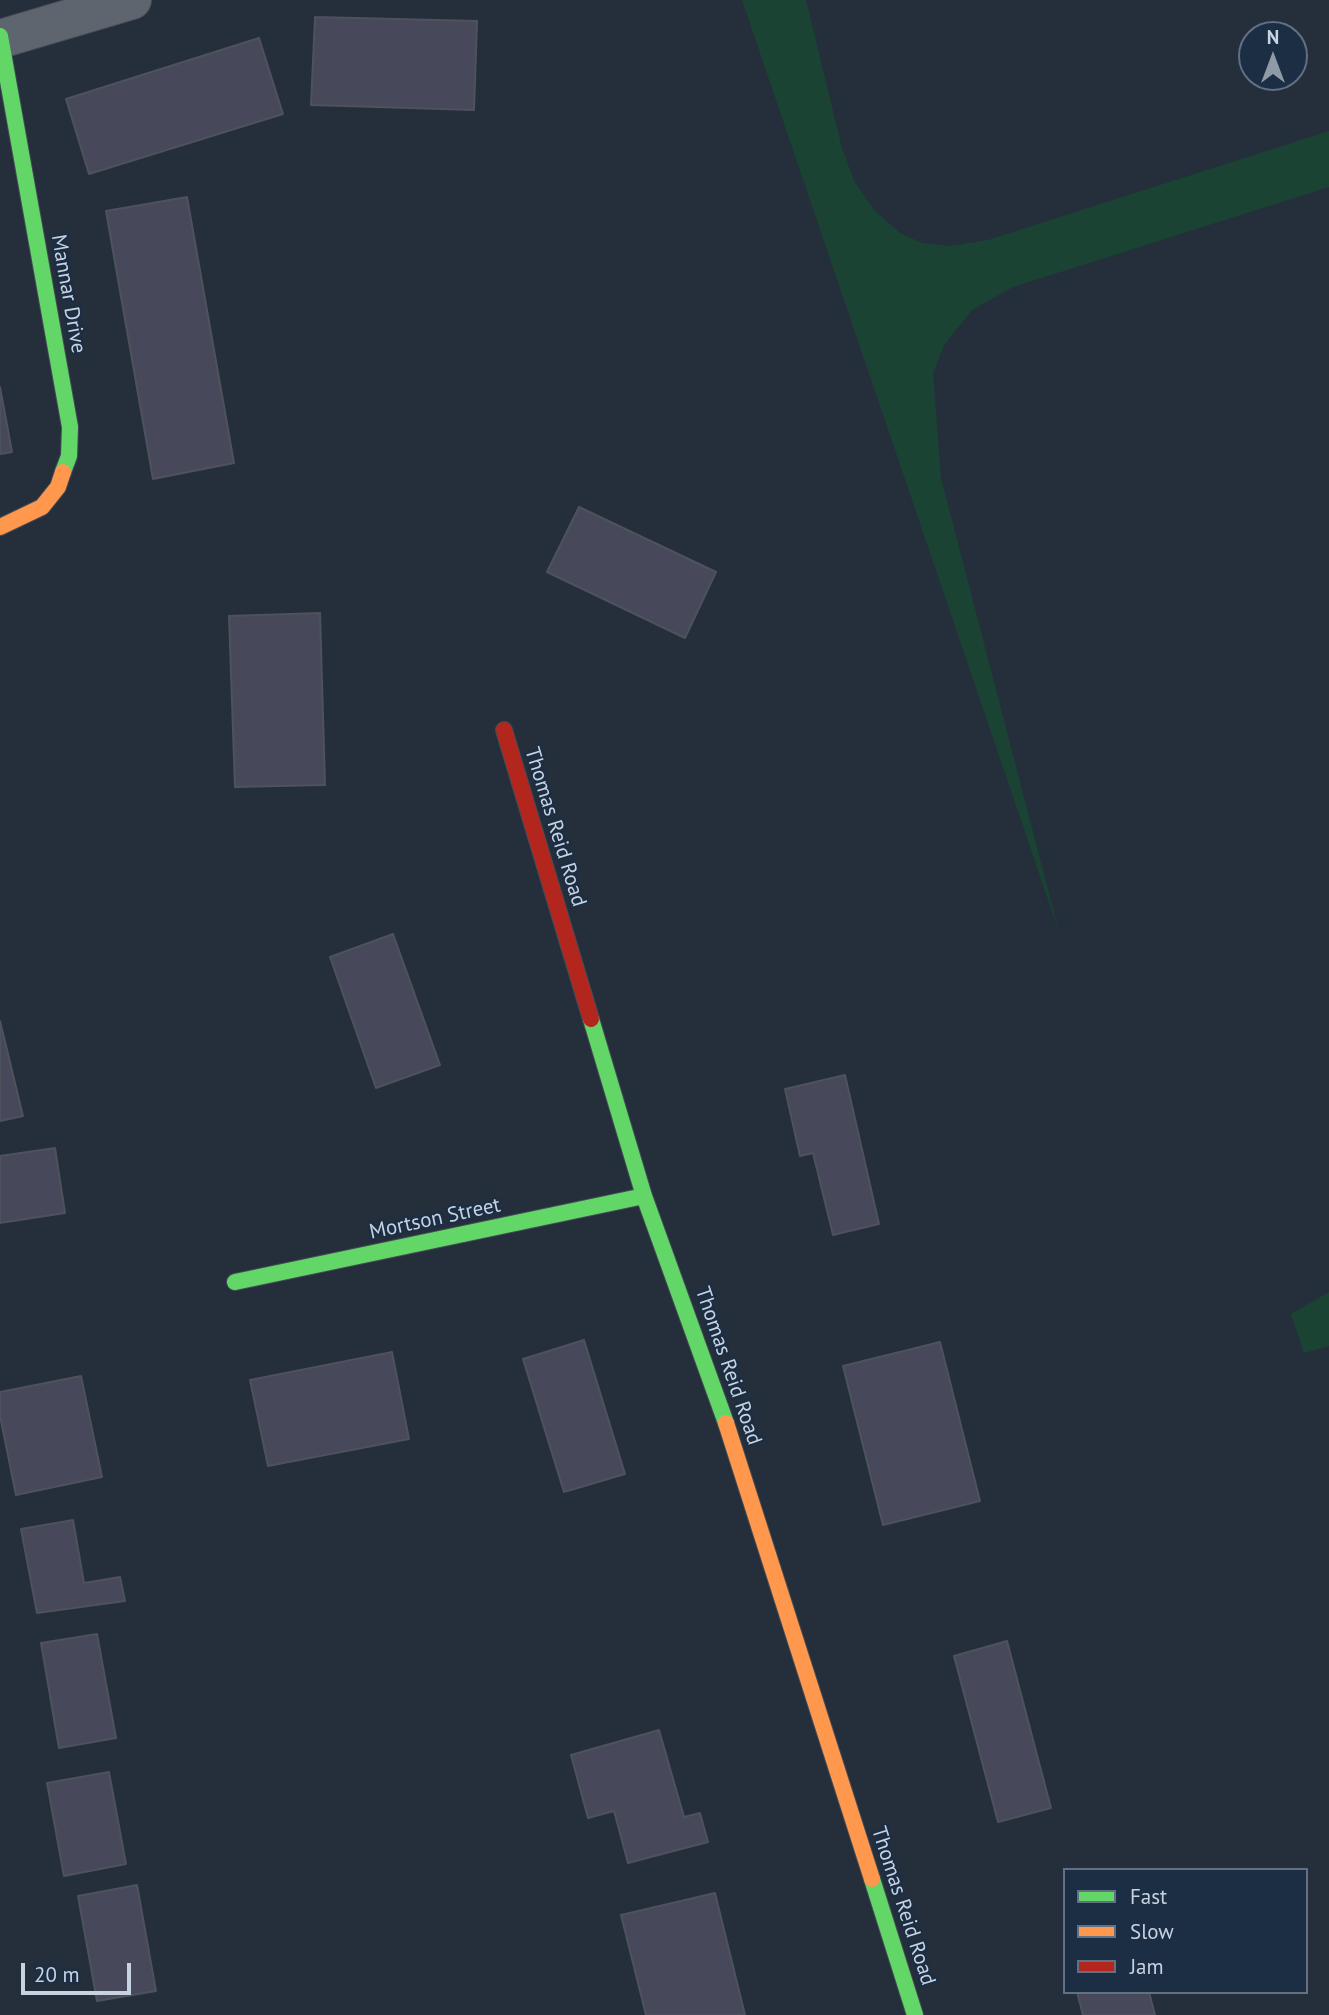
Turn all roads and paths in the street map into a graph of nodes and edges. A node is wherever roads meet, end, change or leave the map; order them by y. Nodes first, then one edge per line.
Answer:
1 (132, 0) edge
2 (0, 37) edge
3 (0, 527) edge
4 (504, 730) dead end
5 (644, 1196) junction
6 (235, 1282) dead end
7 (915, 2015) edge

1 - 2 street
2 - 3 street, Mannar Drive
4 - 5 street, Thomas Reid Road
5 - 6 street, Mortson Street
5 - 7 street, Thomas Reid Road

